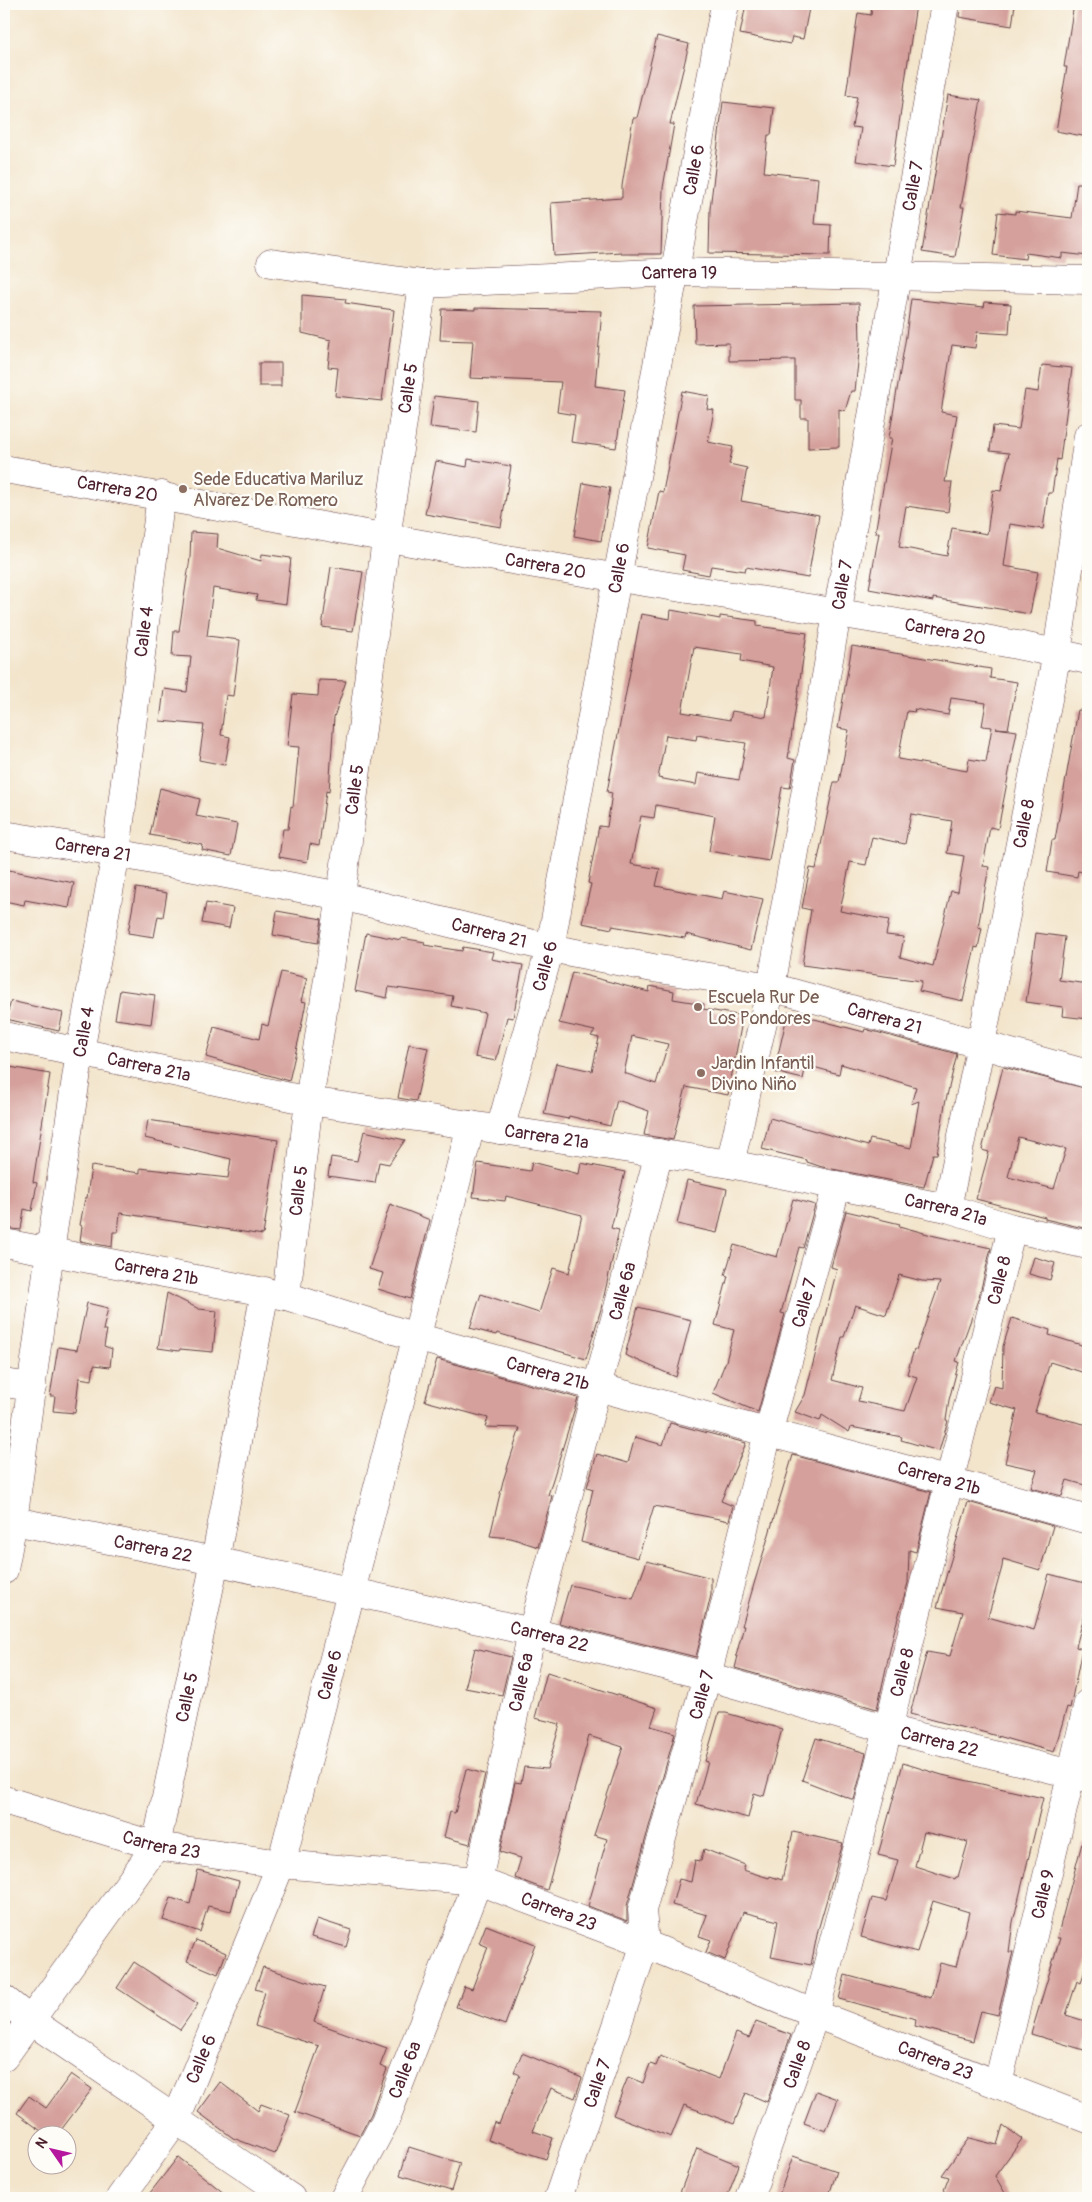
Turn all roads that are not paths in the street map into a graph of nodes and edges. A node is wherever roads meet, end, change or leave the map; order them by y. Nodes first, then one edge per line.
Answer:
1 (725, 4) edge
2 (945, 4) edge
3 (272, 263) dead end
4 (674, 272) junction
5 (897, 276) junction
6 (1088, 280) edge
7 (424, 284) junction
8 (1088, 436) edge
9 (4, 469) edge
10 (161, 495) junction
11 (386, 539) junction
12 (617, 578) junction
13 (836, 612) junction
14 (1057, 653) junction
15 (1088, 660) edge
16 (4, 835) edge
17 (116, 853) junction
18 (341, 896) junction
19 (550, 948) junction
20 (771, 987) junction
21 (4, 1036) edge
22 (981, 1044) junction
23 (80, 1052) junction
24 (1088, 1074) edge
25 (309, 1101) junction
26 (471, 1126) junction
27 (500, 1130) junction
28 (660, 1153) junction
29 (730, 1164) junction
30 (837, 1185) junction
31 (946, 1208) junction
32 (1012, 1228) junction
33 (4, 1243) edge
34 (1088, 1245) edge
35 (50, 1251) junction
36 (275, 1294) junction
37 (416, 1337) junction
38 (4, 1383) edge
39 (32, 1387) junction
40 (597, 1387) junction
41 (768, 1433) junction
42 (950, 1480) junction
43 (8, 1520) edge
44 (1088, 1520) edge
45 (215, 1561) junction
46 (4, 1570) edge
47 (352, 1591) junction
48 (532, 1632) junction
49 (707, 1676) junction
50 (1088, 1703) edge
51 (888, 1729) junction
52 (1080, 1775) edge
53 (4, 1800) edge
54 (156, 1846) junction
55 (281, 1864) junction
56 (478, 1881) junction
57 (645, 1944) junction
58 (4, 1999) edge
59 (815, 2014) junction
60 (31, 2021) junction
61 (4, 2058) edge
62 (998, 2084) junction
63 (1088, 2119) edge
64 (176, 2120) junction
65 (120, 2198) edge
66 (291, 2198) edge
67 (344, 2198) edge
68 (558, 2198) edge
69 (749, 2198) edge

1 - 4 street, Calle 6
2 - 5 street, Calle 7
3 - 7 street, Carrera 19
4 - 5 street, Carrera 19
4 - 7 street, Carrera 19
4 - 12 street, Calle 6
5 - 6 street, Carrera 19
5 - 13 street, Calle 7
7 - 11 street, Calle 5
8 - 14 street, Calle 8
9 - 10 street, Carrera 20
10 - 11 street, Carrera 20
10 - 17 street, Calle 4
11 - 12 street, Carrera 20
11 - 18 street, Calle 5
12 - 13 street, Carrera 20
12 - 19 street, Calle 6
13 - 14 street, Carrera 20
13 - 20 street, Calle 7
14 - 15 street, Carrera 20
14 - 22 street, Calle 8
16 - 17 street, Carrera 21
17 - 18 street, Carrera 21
17 - 23 street, Calle 4
18 - 19 street, Carrera 21
18 - 25 street, Calle 5
19 - 20 street, Carrera 21
19 - 27 street, Calle 6
20 - 22 street, Carrera 21
20 - 29 street, Calle 7
21 - 23 street, Carrera 21a
22 - 24 street, Carrera 21
22 - 31 street, Calle 8
23 - 25 street, Carrera 21a
23 - 35 street, Calle 4
25 - 26 street, Carrera 21a
25 - 36 street, Calle 5
26 - 27 street, Carrera 21a
26 - 37 street, Calle 6
27 - 28 street, Carrera 21a
28 - 29 street, Carrera 21a
28 - 40 street, Calle 6a
29 - 30 street, Carrera 21a
30 - 31 street, Carrera 21a
30 - 41 street, Calle 7
31 - 32 street, Carrera 21a
32 - 34 street, Carrera 21a
32 - 42 street, Calle 8
33 - 35 street, Carrera 21b
35 - 36 street, Carrera 21b
35 - 39 street, Calle 4
36 - 37 street, Carrera 21b
36 - 45 street, Calle 5
37 - 40 street, Carrera 21b
37 - 47 street, Calle 6
38 - 39 street
39 - 43 street, Calle 4
40 - 41 street, Carrera 21b
40 - 48 street, Calle 6a
41 - 42 street, Carrera 21b
41 - 49 street, Calle 7
42 - 44 street, Carrera 21b
42 - 51 street, Calle 8
43 - 45 street, Carrera 22
43 - 46 street, Calle 4
45 - 47 street, Carrera 22
45 - 54 street, Calle 5
47 - 48 street, Carrera 22
47 - 55 street, Calle 6
48 - 49 street, Carrera 22
48 - 56 street, Calle 6a
49 - 51 street, Carrera 22
49 - 57 street, Calle 7
50 - 52 street, Calle 9
51 - 52 street, Carrera 22
51 - 59 street, Calle 8
52 - 62 street, Calle 9
53 - 54 street, Carrera 23
54 - 55 street, Carrera 23
54 - 60 street, Calle 5
55 - 56 street, Carrera 23
55 - 64 street, Calle 6
56 - 57 street, Carrera 23
56 - 67 street, Calle 6a
57 - 59 street, Carrera 23
57 - 68 street, Calle 7
58 - 60 street
59 - 62 street, Carrera 23
59 - 69 street, Calle 8
60 - 61 street, Calle 5
60 - 64 street
62 - 63 street, Carrera 23
64 - 65 street, Calle 6
64 - 66 street

